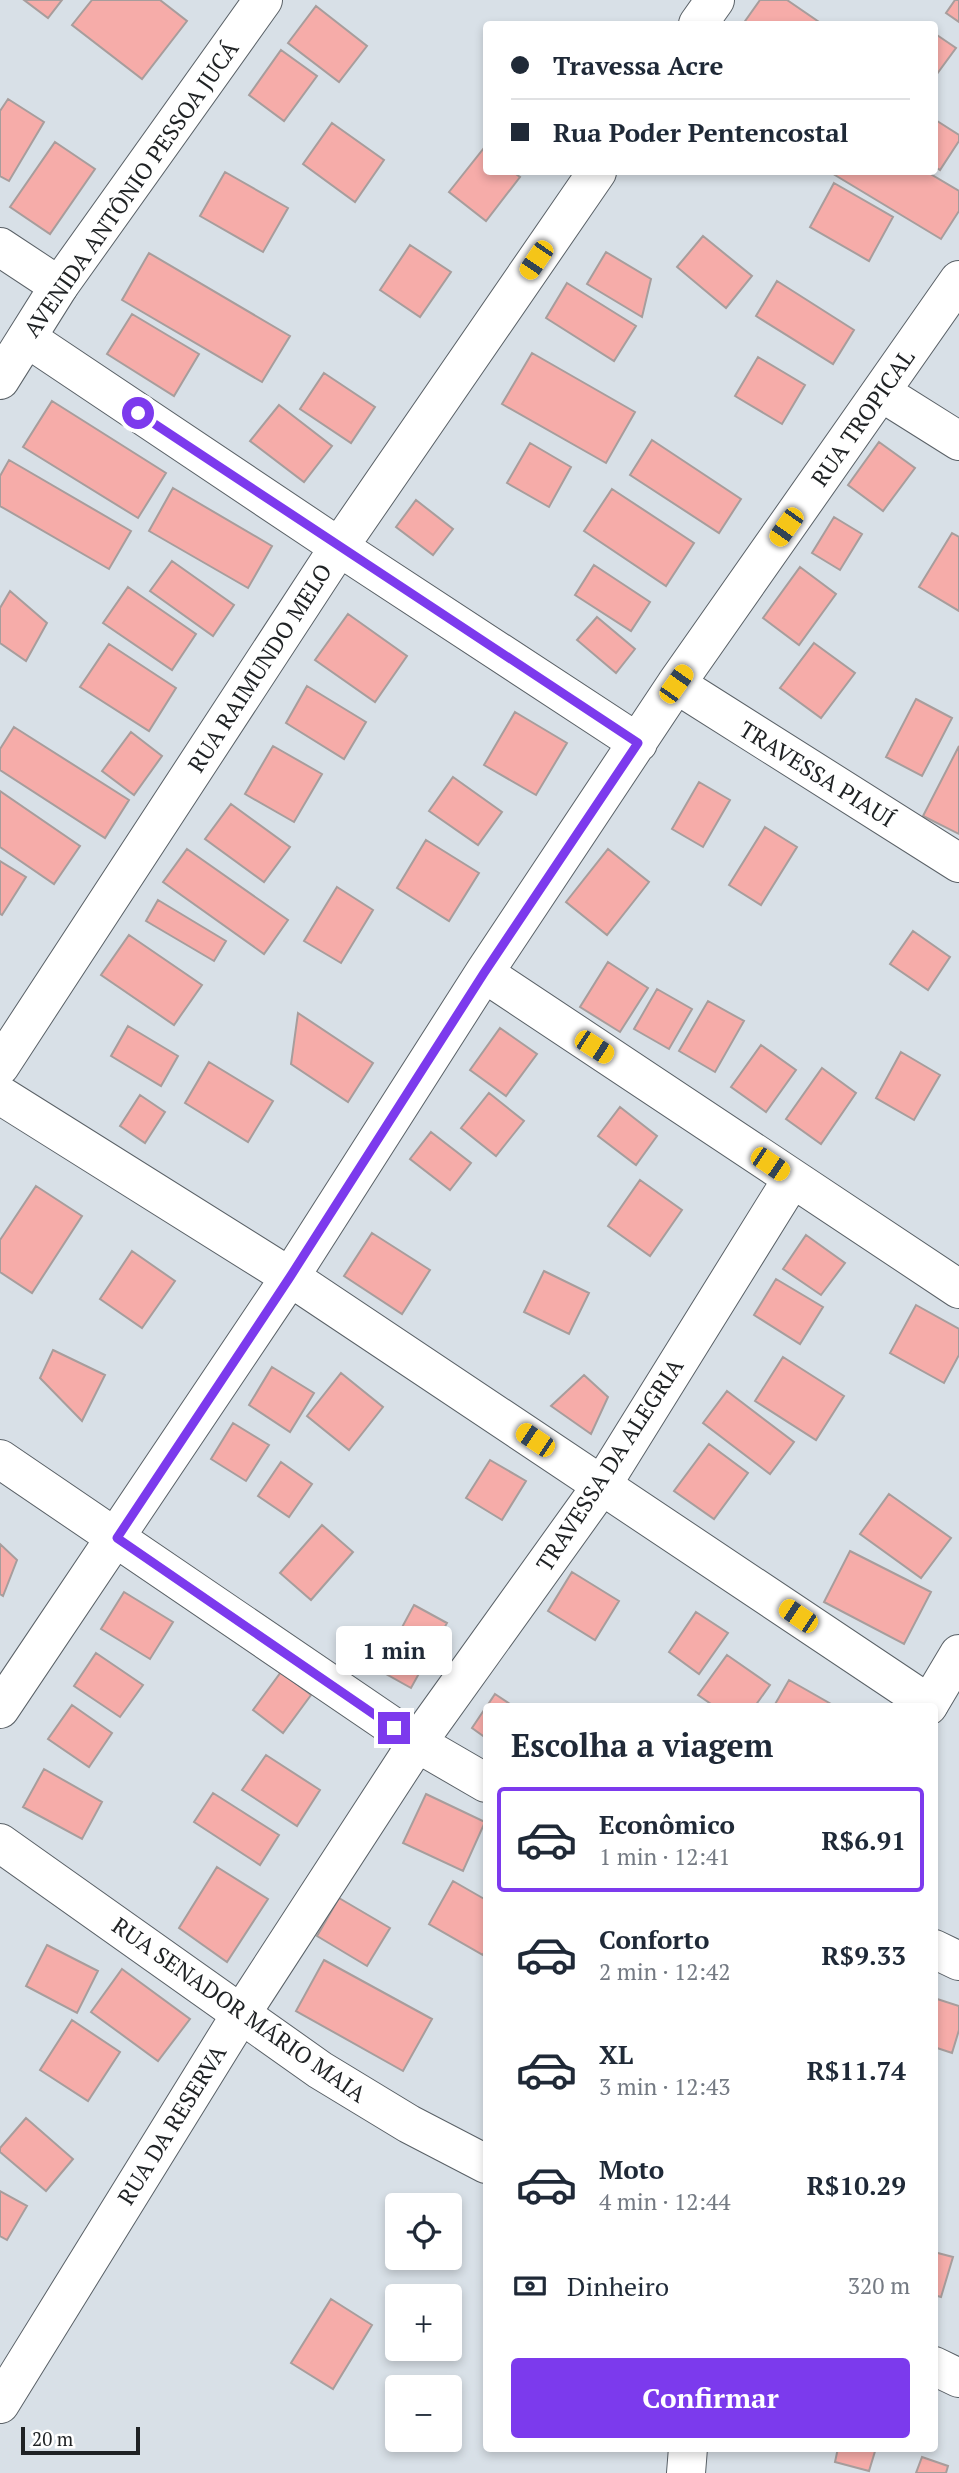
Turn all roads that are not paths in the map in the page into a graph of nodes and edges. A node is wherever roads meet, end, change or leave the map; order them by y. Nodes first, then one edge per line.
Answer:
1 (715, 0) edge
2 (261, 1) edge
3 (700, 21) edge
4 (595, 175) edge
5 (0, 247) edge
6 (959, 280) edge
7 (59, 286) junction
8 (27, 338) junction
9 (0, 380) edge
10 (881, 392) junction
11 (959, 441) edge
12 (339, 547) junction
13 (676, 684) junction
14 (638, 743) junction
15 (959, 863) edge
16 (484, 973) junction
17 (0, 1066) edge
18 (0, 1096) edge
19 (792, 1179) junction
20 (290, 1277) junction
21 (959, 1289) edge
22 (0, 1459) edge
23 (602, 1485) junction
24 (117, 1538) junction
25 (959, 1654) edge
26 (925, 1703) edge
27 (929, 1703) edge
28 (0, 1709) edge
29 (417, 1743) junction
30 (483, 1781) edge
31 (0, 1843) edge
32 (938, 1951) edge
33 (959, 1961) edge
34 (241, 2014) junction
35 (483, 2162) edge
36 (938, 2369) edge
37 (959, 2378) edge
38 (0, 2404) edge
39 (688, 2452) edge
40 (686, 2473) edge

1 - 3 street
2 - 7 street, AVENIDA ANTÔNIO PESSOA JUCÁ
4 - 12 street, RUA RAIMUNDO MELO
5 - 7 street
6 - 10 street, RUA TROPICAL
7 - 8 street, AVENIDA ANTÔNIO PESSOA JUCÁ
8 - 9 street, AVENIDA ANTÔNIO PESSOA JUCÁ
8 - 12 street
10 - 11 street
10 - 13 street, RUA TROPICAL
12 - 14 street
12 - 17 street, RUA RAIMUNDO MELO
13 - 14 street, RUA TROPICAL
13 - 15 street, TRAVESSA PIAUÍ
14 - 16 street, RUA TROPICAL
16 - 19 street
16 - 20 street, RUA TROPICAL
18 - 20 street
19 - 21 street
19 - 23 street, TRAVESSA DA ALEGRIA
20 - 23 street
20 - 24 street, RUA TROPICAL
22 - 24 street
23 - 26 street
23 - 29 street, TRAVESSA DA ALEGRIA
24 - 28 street, RUA TROPICAL
24 - 29 street
25 - 27 street
29 - 30 street
29 - 34 street, RUA DA RESERVA
31 - 34 street, RUA SENADOR MÁRIO MAIA
32 - 33 street
34 - 35 street, RUA SENADOR MÁRIO MAIA
34 - 38 street, RUA DA RESERVA
36 - 37 street
39 - 40 street

